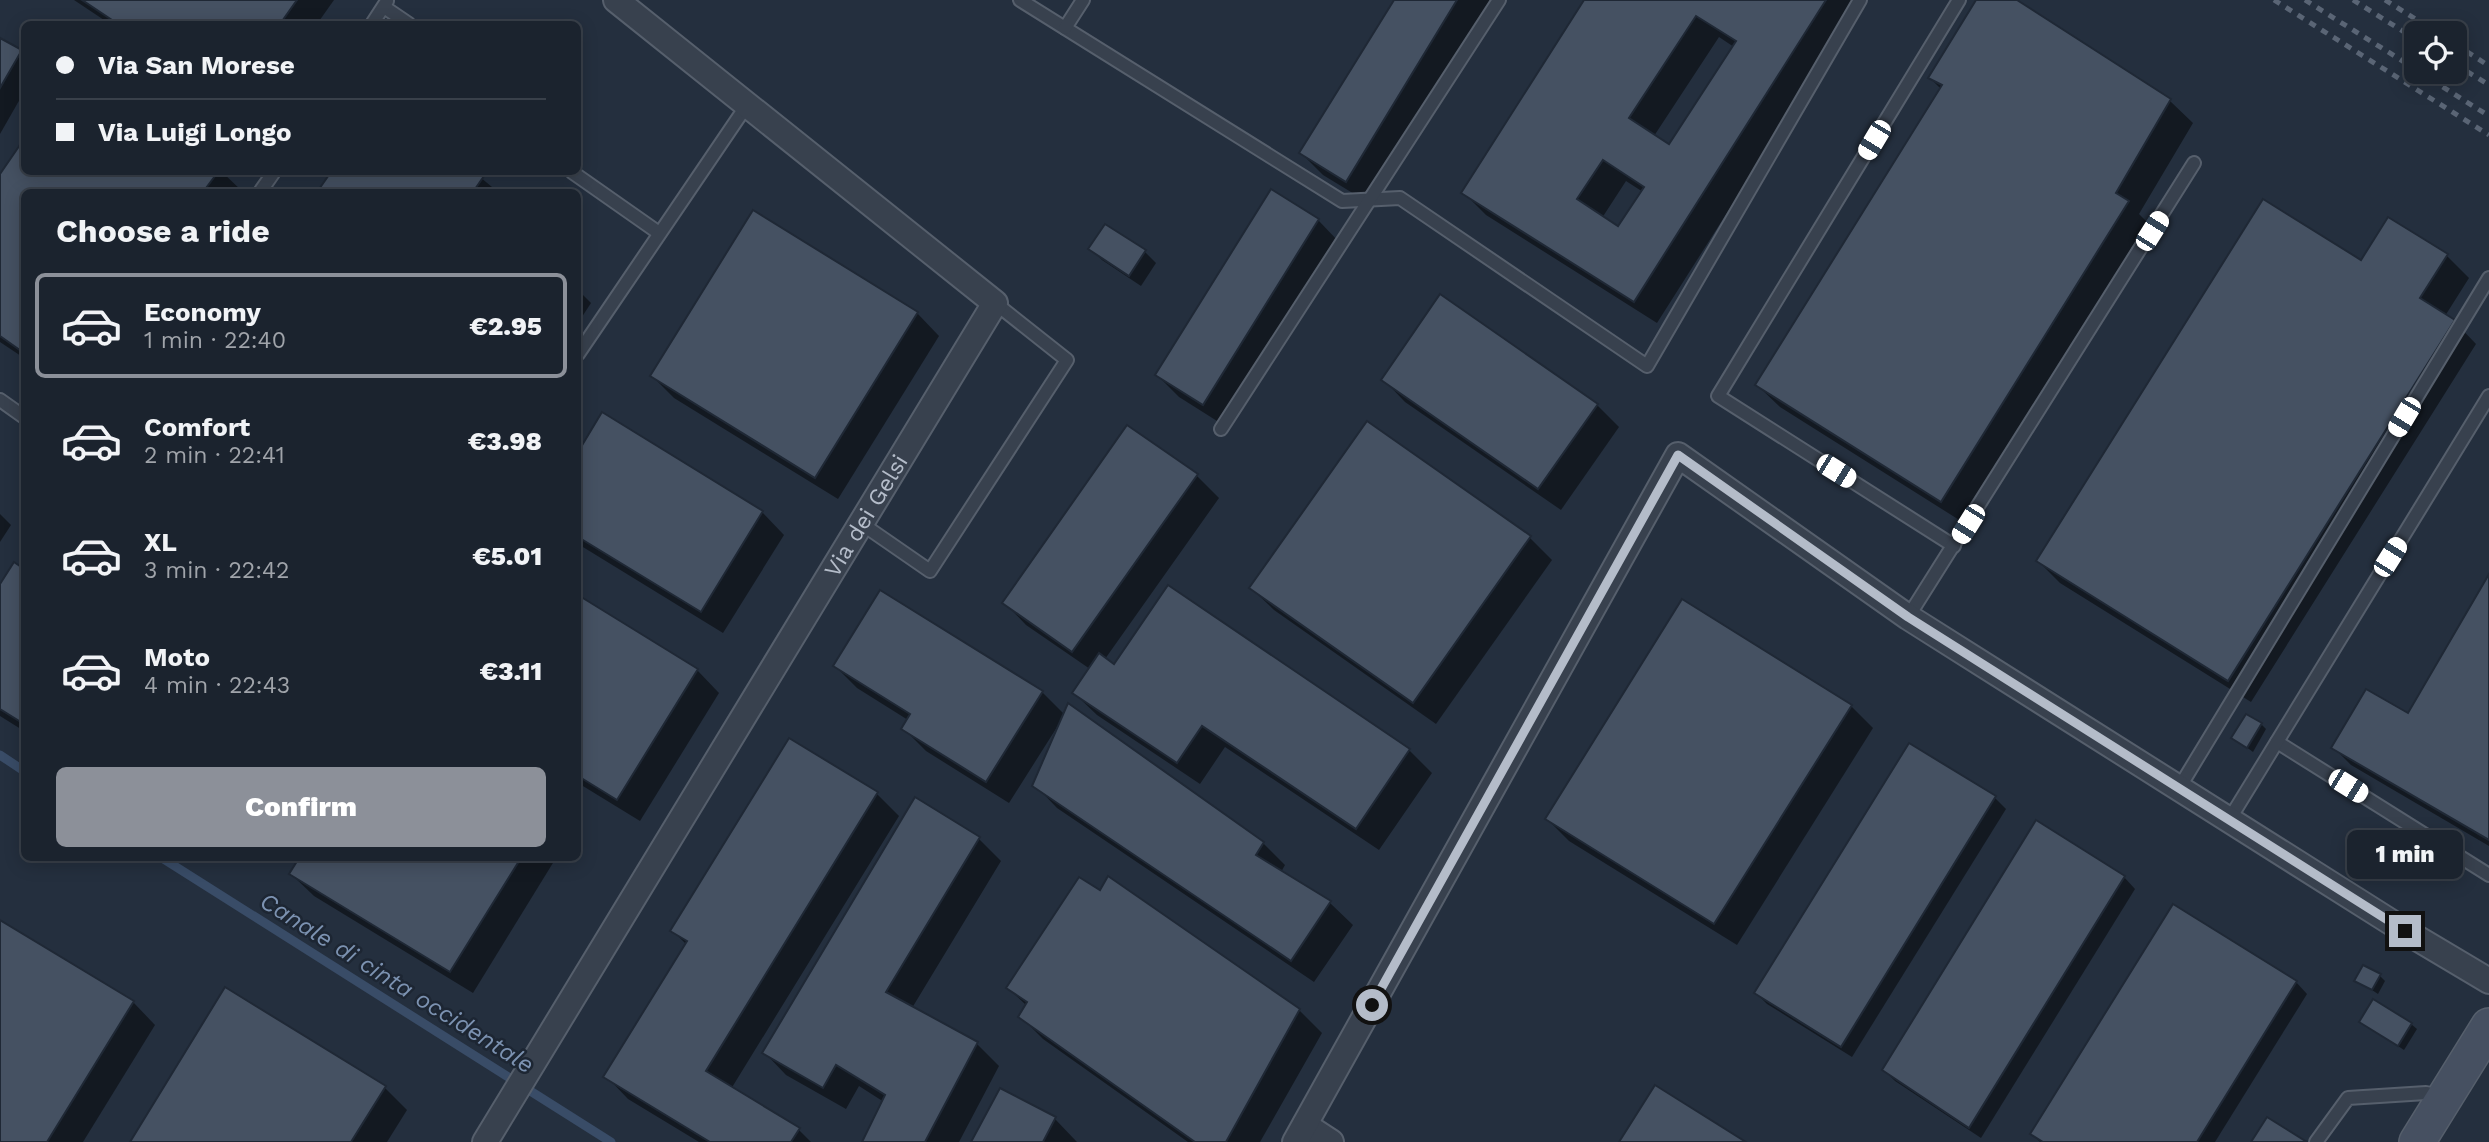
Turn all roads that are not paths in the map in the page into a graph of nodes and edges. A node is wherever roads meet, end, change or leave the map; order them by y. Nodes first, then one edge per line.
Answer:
1 (616, 0) edge
2 (1020, 0) edge
3 (1083, 0) edge
4 (1499, 0) edge
5 (1860, 0) edge
6 (1959, 0) edge
7 (386, 4) edge
8 (374, 21) edge
9 (406, 21) edge
10 (1065, 28) junction
11 (747, 104) junction
12 (2194, 163) dead end
13 (576, 175) edge
14 (1370, 199) junction
15 (659, 233) junction
16 (2489, 278) edge
17 (995, 303) junction
18 (581, 350) edge
19 (2489, 396) edge
20 (0, 400) edge
21 (21, 415) edge
22 (1222, 429) dead end
23 (862, 524) junction
24 (1954, 546) junction
25 (1908, 617) junction
26 (2277, 742) junction
27 (2179, 788) junction
28 (2229, 820) junction
29 (2489, 875) edge
30 (2489, 981) edge
31 (2489, 1026) edge
32 (2445, 1096) junction
33 (1300, 1133) edge
34 (489, 1136) edge
35 (1331, 1142) edge
36 (2316, 1142) edge
37 (2417, 1142) edge

1 - 11 street
2 - 10 lane
3 - 10 lane
4 - 14 lane
5 - 14 lane
6 - 24 lane
7 - 8 lane
7 - 9 lane
10 - 14 lane
11 - 15 lane
11 - 17 street
12 - 24 lane
13 - 15 lane
14 - 22 lane
15 - 18 lane
16 - 27 lane
17 - 23 street, Via dei Gelsi
17 - 23 lane
19 - 26 lane
20 - 21 lane
23 - 34 street, Via dei Gelsi
24 - 25 lane
25 - 27 street
25 - 33 street
26 - 28 lane
26 - 29 lane
27 - 28 street
28 - 30 street
31 - 32 main road
32 - 36 lane
32 - 37 main road
33 - 35 street

